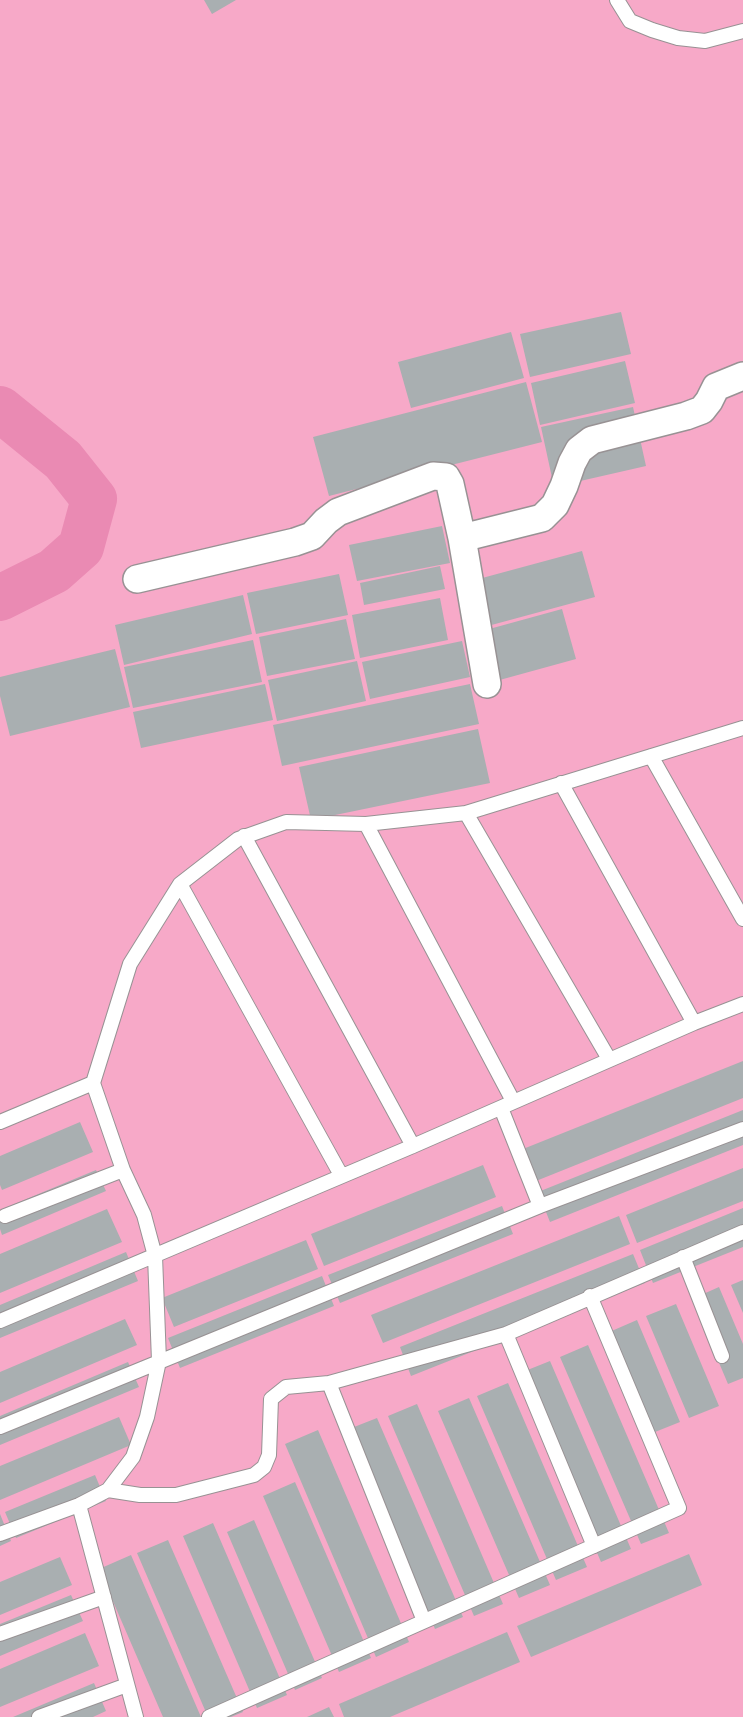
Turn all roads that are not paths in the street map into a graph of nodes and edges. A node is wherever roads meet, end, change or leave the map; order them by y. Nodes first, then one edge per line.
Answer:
1 (617, 0) edge
2 (743, 31) edge
3 (743, 376) edge
4 (462, 537) junction
5 (136, 579) dead end
6 (487, 684) dead end
7 (743, 728) edge
8 (651, 756) junction
9 (561, 783) junction
10 (466, 813) junction
11 (366, 824) junction
12 (244, 836) junction
13 (180, 884) junction
14 (743, 919) edge
15 (743, 1004) edge
16 (694, 1023) junction
17 (609, 1059) junction
18 (93, 1083) junction
19 (507, 1104) junction
20 (0, 1122) edge
21 (743, 1129) edge
22 (413, 1146) junction
23 (123, 1170) junction
24 (341, 1175) junction
25 (540, 1206) junction
26 (5, 1216) dead end
27 (743, 1232) edge
28 (155, 1256) junction
29 (682, 1257) junction
30 (590, 1296) junction
31 (0, 1321) edge
32 (506, 1334) junction
33 (722, 1356) dead end
34 (159, 1361) junction
35 (329, 1383) junction
36 (0, 1427) edge
37 (108, 1490) junction
38 (79, 1504) junction
39 (0, 1534) edge
40 (594, 1546) junction
41 (104, 1598) junction
42 (424, 1621) junction
43 (0, 1634) edge
44 (127, 1685) junction
45 (39, 1717) edge
46 (136, 1717) edge
47 (208, 1717) edge

1 - 2 lane
3 - 4 street
4 - 5 street
4 - 6 street
7 - 8 lane
8 - 9 lane
8 - 14 lane
9 - 10 lane
9 - 16 lane
10 - 11 lane
10 - 17 lane
11 - 12 lane
11 - 19 lane
12 - 13 lane
12 - 22 lane
13 - 18 lane
13 - 24 lane
15 - 16 lane
16 - 17 lane
17 - 19 lane
18 - 20 lane
18 - 23 lane
19 - 22 lane
19 - 25 lane
21 - 25 lane
22 - 24 lane
23 - 26 lane
23 - 28 lane
24 - 28 lane
25 - 34 lane
27 - 29 lane
28 - 31 lane
28 - 34 lane
29 - 30 lane
29 - 33 lane
30 - 32 lane
30 - 40 lane
32 - 35 lane
32 - 40 lane
34 - 36 lane
34 - 37 lane
35 - 37 lane
35 - 42 lane
37 - 38 lane
38 - 39 lane
38 - 41 lane
40 - 42 lane
41 - 43 lane
41 - 44 lane
42 - 47 lane
44 - 45 lane
44 - 46 lane

